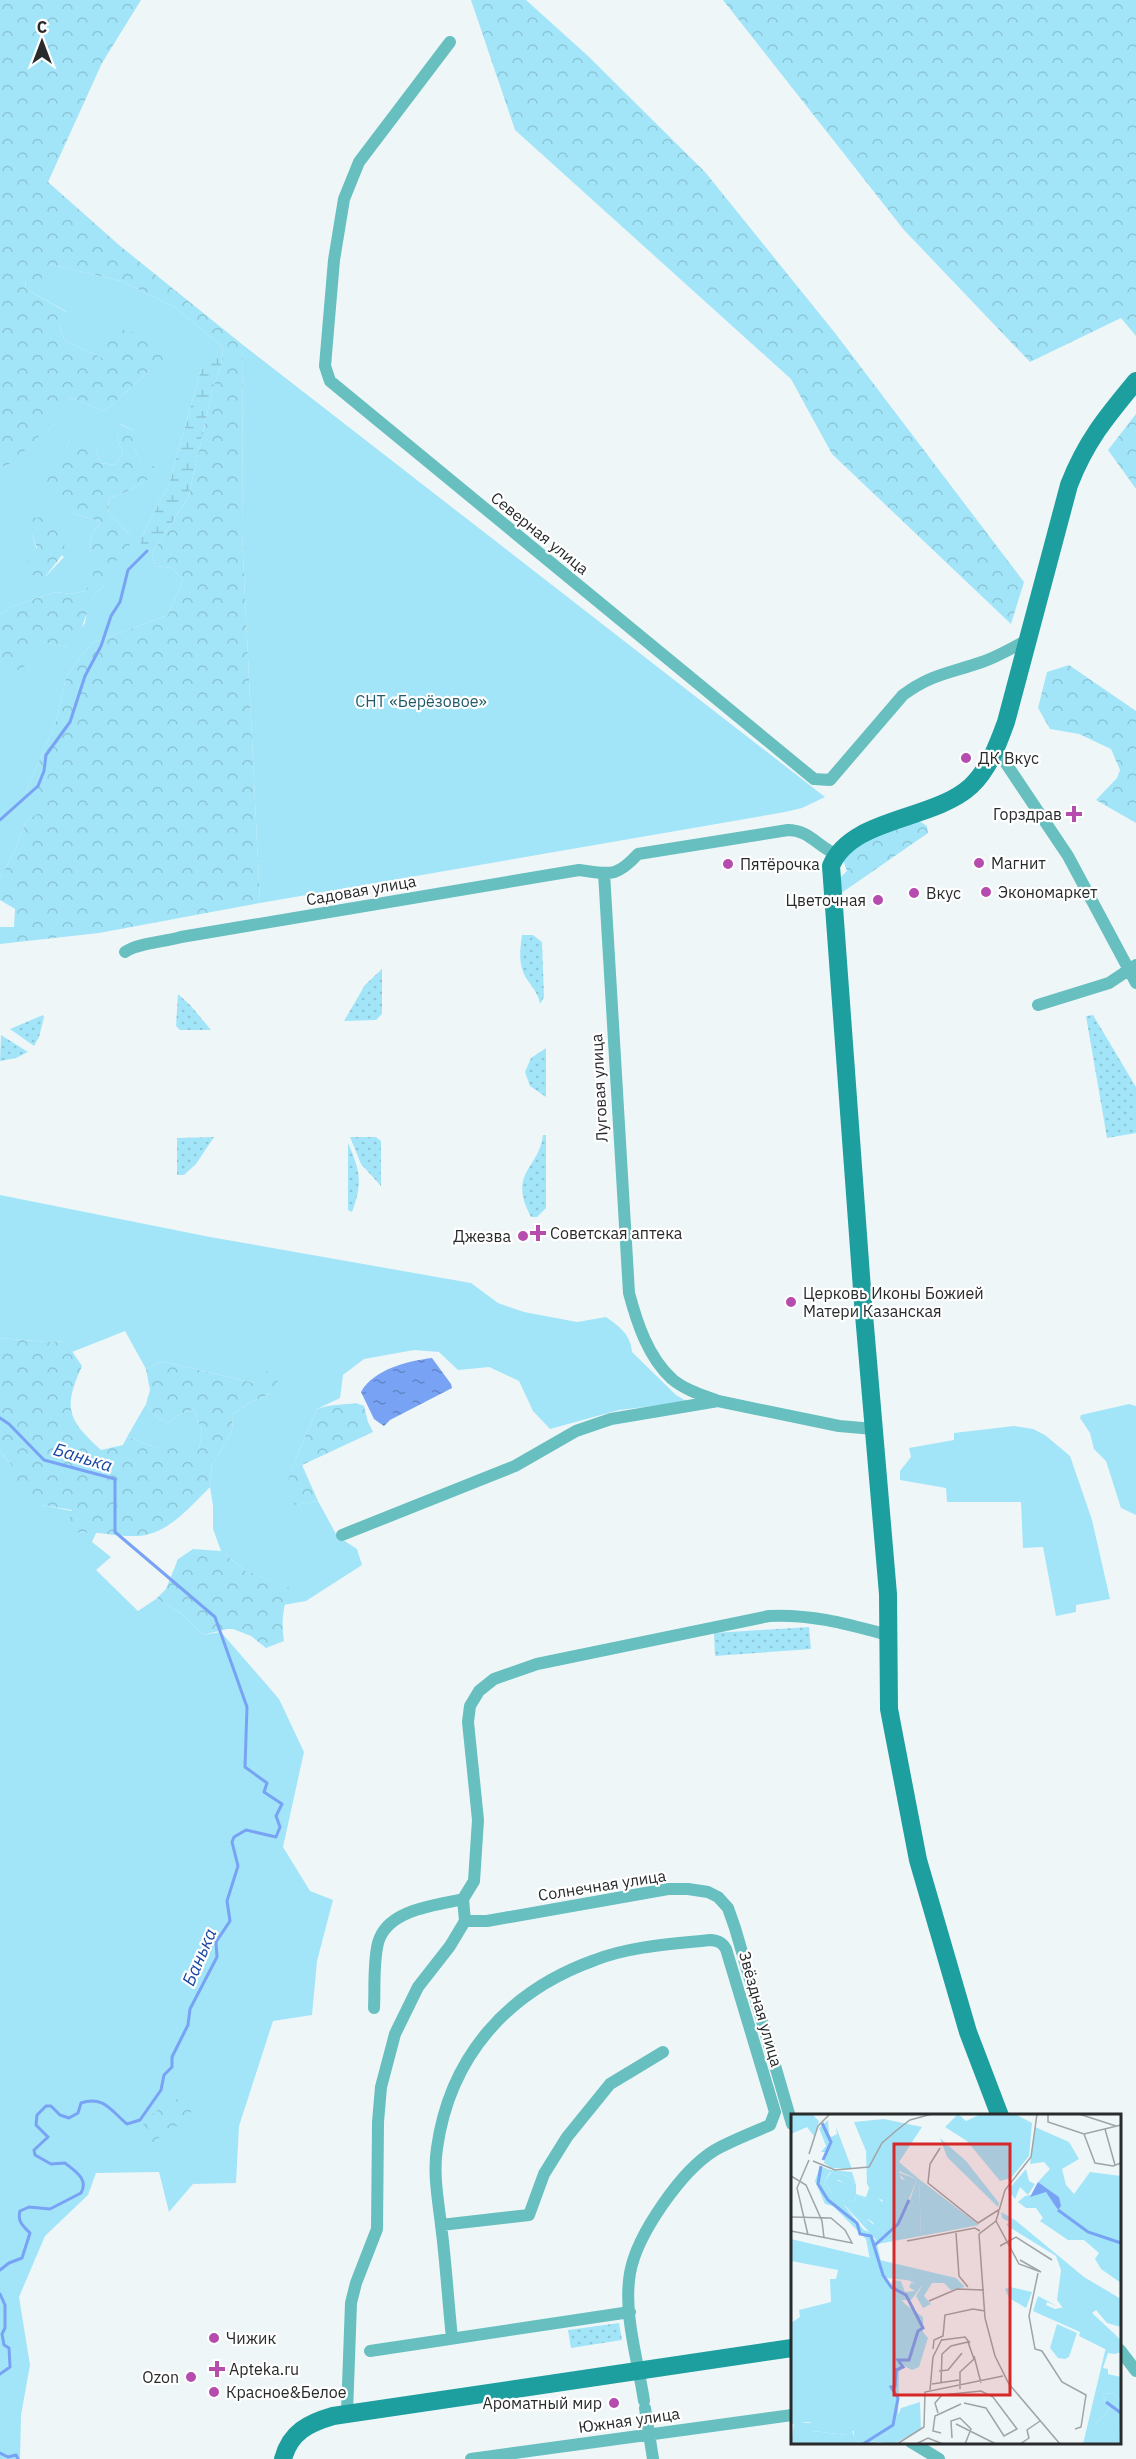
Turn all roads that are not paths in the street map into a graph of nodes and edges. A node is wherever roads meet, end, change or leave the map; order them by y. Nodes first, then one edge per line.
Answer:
1 (450, 42) dead end
2 (1136, 381) edge
3 (1029, 639) junction
4 (995, 752) junction
5 (836, 854) junction
6 (604, 873) junction
7 (125, 952) dead end
8 (1132, 968) edge
9 (1136, 984) edge
10 (1038, 1005) dead end
11 (718, 1401) junction
12 (874, 1429) junction
13 (342, 1535) dead end
14 (888, 1635) junction
15 (463, 1899) junction
16 (465, 1921) junction
17 (374, 2008) dead end
18 (663, 2052) dead end
19 (1000, 2114) edge
20 (791, 2121) edge
21 (441, 2225) junction
22 (630, 2312) junction
23 (452, 2338) junction
24 (791, 2348) edge
25 (370, 2350) dead end
26 (1121, 2352) edge
27 (639, 2370) junction
28 (1136, 2371) edge
29 (347, 2414) junction
30 (791, 2415) edge
31 (649, 2434) junction
32 (914, 2444) edge
33 (283, 2459) edge
34 (471, 2459) edge
35 (653, 2459) edge
36 (939, 2459) edge

1 - 3 street, Северная улица
2 - 3 street
3 - 4 street
4 - 5 street
4 - 8 street
5 - 6 street
5 - 12 street
6 - 7 street, Садовая улица
6 - 11 street, Луговая улица
8 - 9 street
8 - 10 street
11 - 12 street
11 - 13 street
12 - 14 street
14 - 15 street
14 - 19 street
15 - 16 street
15 - 17 street
16 - 20 street, Солнечная улица
16 - 29 street
18 - 21 street
21 - 22 street, Звёздная улица
21 - 23 street, Звёздная улица
22 - 23 street
22 - 27 street
23 - 25 street
24 - 27 street
26 - 28 street
27 - 29 street
27 - 31 street
29 - 33 street
30 - 31 street, Южная улица
31 - 34 street, Южная улица
31 - 35 street
32 - 36 street

